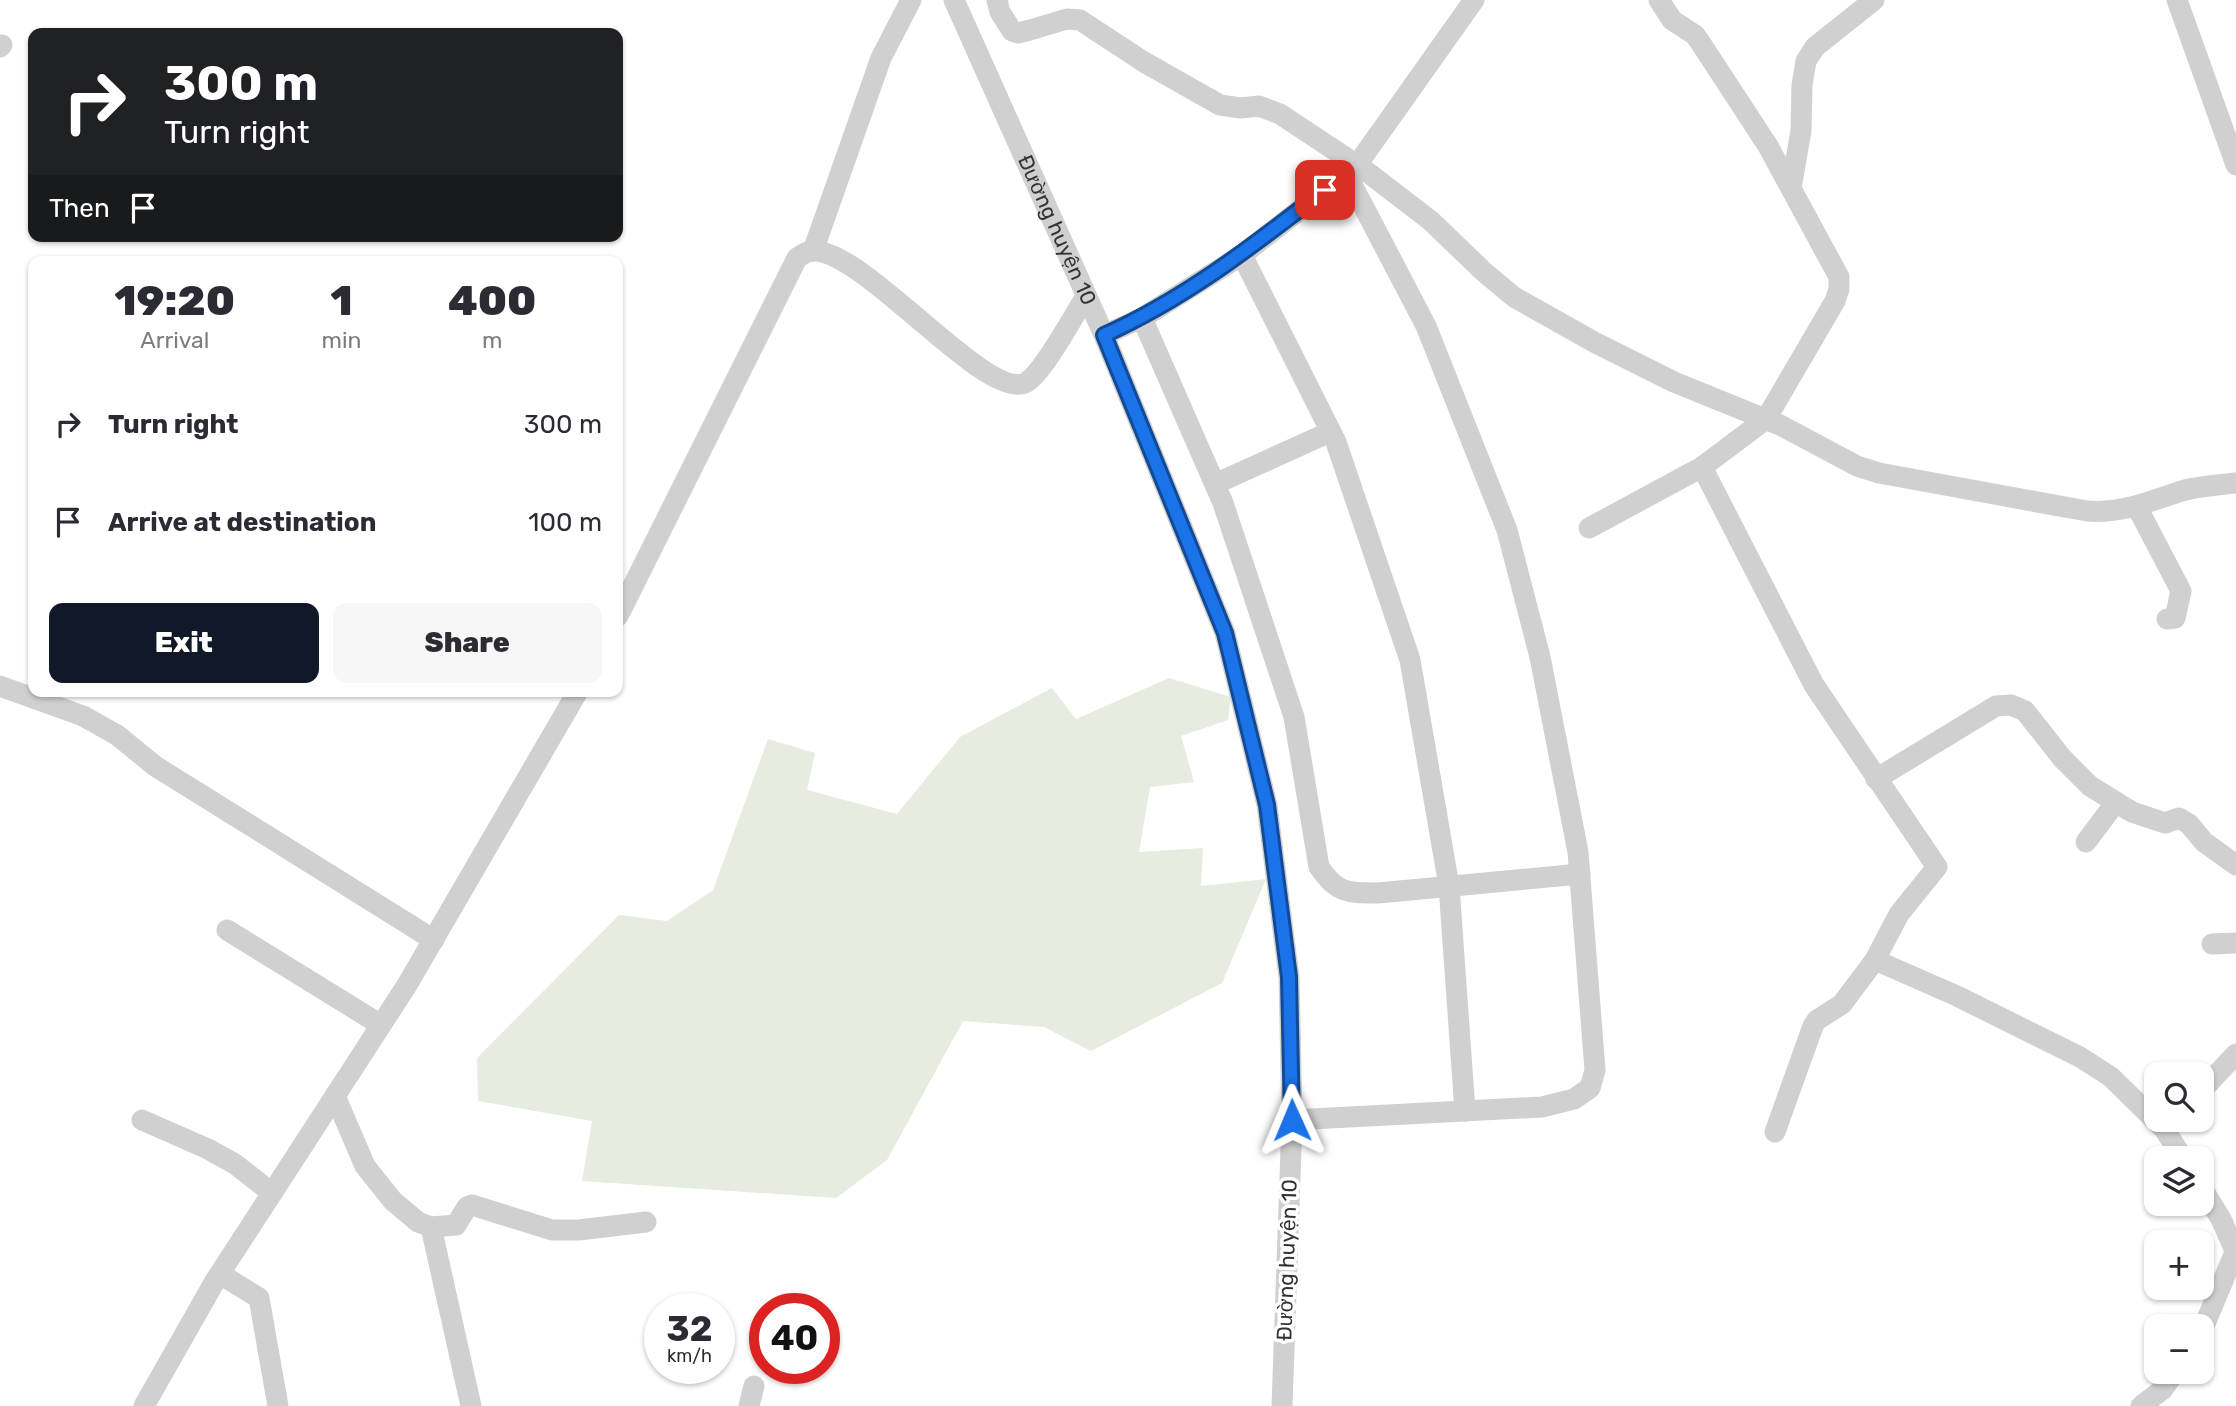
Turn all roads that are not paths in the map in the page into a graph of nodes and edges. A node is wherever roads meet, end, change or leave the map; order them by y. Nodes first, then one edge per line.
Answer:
1 (911, 0) edge
2 (954, 0) edge
3 (997, 0) edge
4 (1474, 0) edge
5 (1660, 0) edge
6 (1874, 0) edge
7 (2177, 0) edge
8 (2236, 165) edge
9 (1352, 169) junction
10 (1791, 188) junction
11 (813, 251) junction
12 (1242, 255) junction
13 (1086, 296) junction
14 (1142, 318) junction
15 (1104, 335) junction
16 (1766, 419) junction
17 (1330, 432) junction
18 (1702, 467) junction
19 (2236, 482) edge
20 (1215, 484) junction
21 (2137, 507) junction
22 (1589, 528) dead end
23 (623, 606) edge
24 (2167, 619) dead end
25 (0, 686) edge
26 (28, 696) edge
27 (30, 697) edge
28 (575, 697) edge
29 (1876, 779) junction
30 (2116, 802) junction
31 (2086, 842) dead end
32 (2236, 865) edge
33 (1580, 874) junction
34 (1450, 886) junction
35 (227, 930) dead end
36 (434, 940) junction
37 (2236, 943) edge
38 (2212, 944) dead end
39 (1875, 960) junction
40 (381, 1025) junction
41 (2236, 1054) edge
42 (2214, 1077) edge
43 (335, 1096) junction
44 (2144, 1104) edge
45 (1465, 1111) junction
46 (142, 1120) dead end
47 (1292, 1120) junction
48 (1775, 1132) dead end
49 (272, 1193) junction
50 (2214, 1208) edge
51 (646, 1222) dead end
52 (431, 1227) junction
53 (2235, 1252) edge
54 (220, 1274) junction
55 (2209, 1314) edge
56 (2166, 1384) edge
57 (144, 1406) edge
58 (278, 1406) edge
59 (471, 1406) edge
60 (1282, 1406) edge
61 (2141, 1406) edge

1 - 11 street
2 - 13 street, Đường huyện 10
3 - 9 street
4 - 9 street
5 - 10 street
6 - 10 street
7 - 8 street
9 - 12 street
9 - 16 street
9 - 33 street
10 - 16 street
11 - 13 street
11 - 23 street
12 - 14 street
12 - 17 street
13 - 15 street, Đường huyện 10
14 - 15 street
14 - 20 street
15 - 47 street, Đường huyện 10
16 - 18 street
16 - 21 street
17 - 20 street
17 - 34 street
18 - 22 street
18 - 29 street
19 - 21 street
20 - 34 street
21 - 24 street
25 - 26 street
27 - 36 street
28 - 36 street
29 - 30 street
29 - 39 street
30 - 31 street
30 - 32 street
33 - 34 street
33 - 45 street
34 - 45 street
35 - 40 street
36 - 40 street
37 - 38 street
39 - 44 street
39 - 48 street
40 - 43 street
41 - 42 street
43 - 49 street
43 - 52 street
45 - 47 street
46 - 49 street
47 - 60 street, Đường huyện 10
49 - 54 street
50 - 53 street
51 - 52 street
52 - 59 street
53 - 55 street
54 - 57 street
54 - 58 street
56 - 61 street

